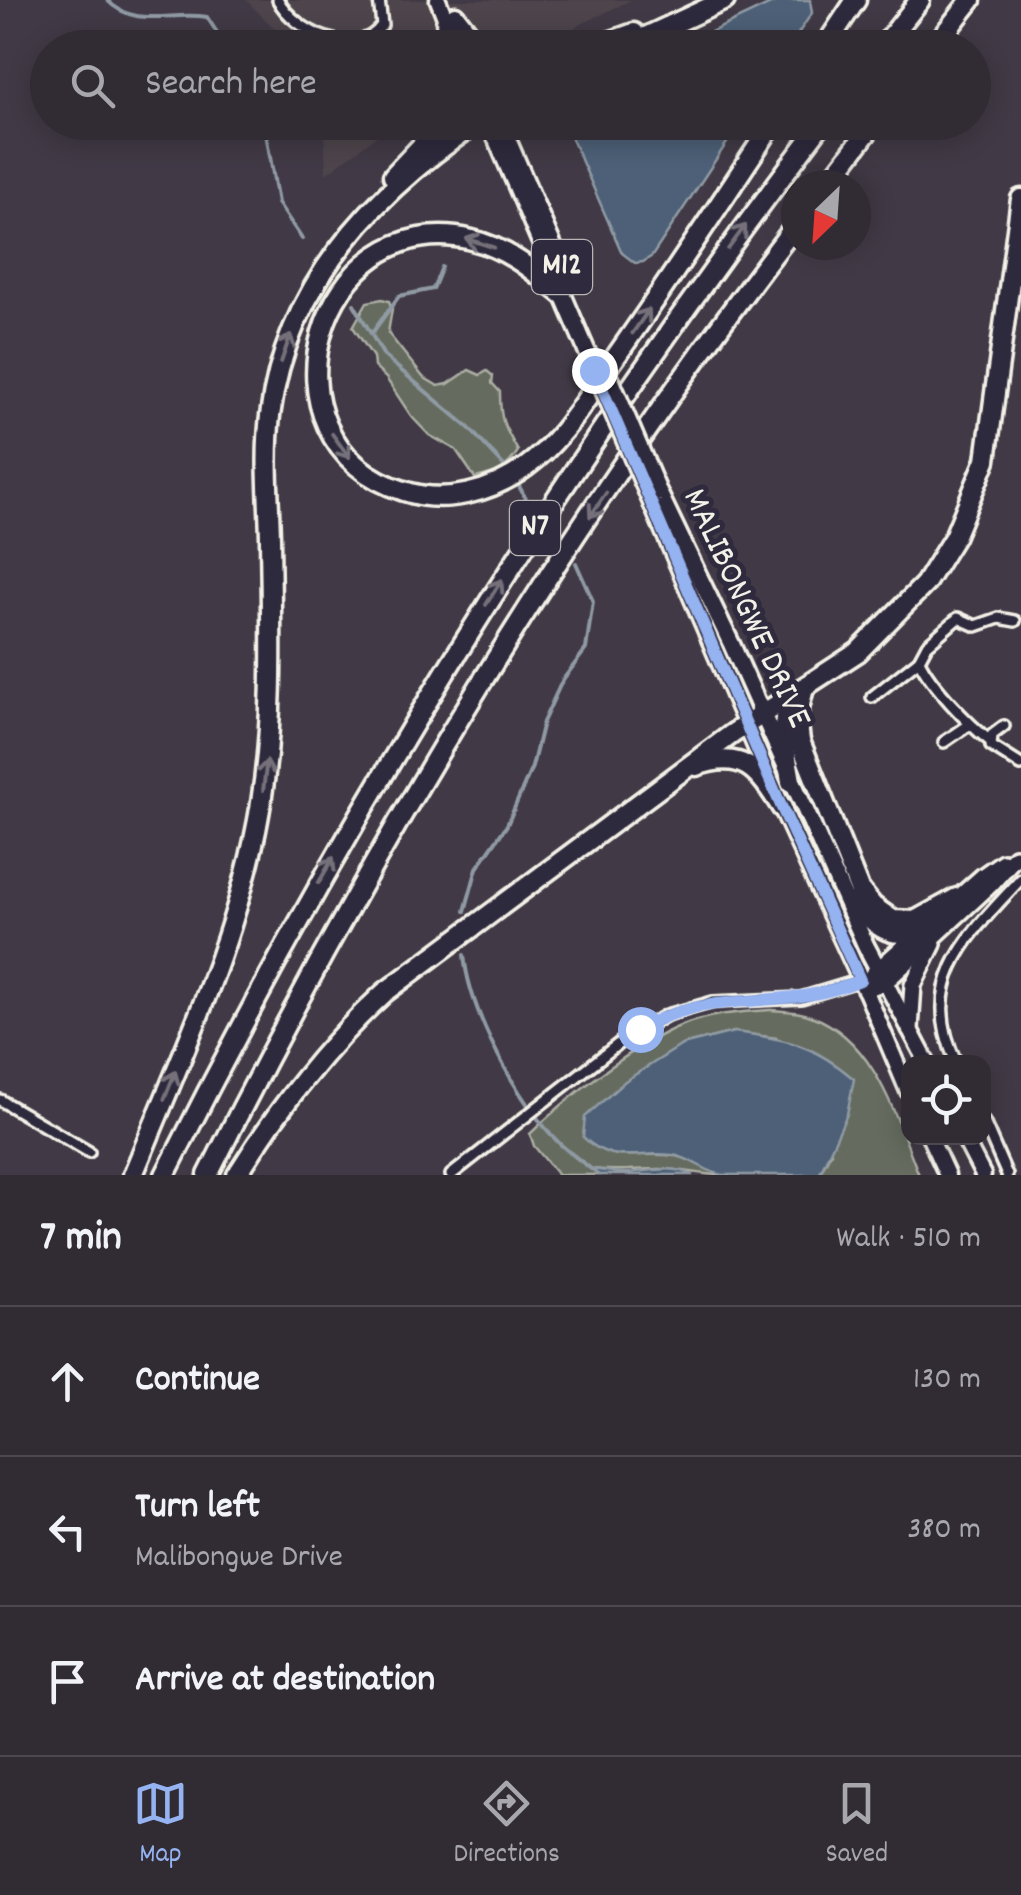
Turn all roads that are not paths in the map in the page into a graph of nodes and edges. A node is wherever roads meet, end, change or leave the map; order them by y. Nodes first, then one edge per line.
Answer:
1 (278, 0) edge
2 (379, 0) edge
3 (438, 0) edge
4 (725, 0) edge
5 (856, 0) edge
6 (920, 0) edge
7 (971, 0) edge
8 (449, 13) edge
9 (682, 18) junction
10 (307, 30) edge
11 (378, 30) edge
12 (646, 30) edge
13 (658, 30) edge
14 (836, 30) edge
15 (896, 30) edge
16 (948, 30) edge
17 (427, 140) edge
18 (454, 140) edge
19 (497, 140) edge
20 (508, 140) edge
21 (762, 140) edge
22 (810, 140) edge
23 (862, 140) edge
24 (839, 170) edge
25 (1021, 199) edge
26 (374, 206) junction
27 (781, 246) edge
28 (562, 294) junction
29 (598, 364) junction
30 (1015, 622) dead end
31 (919, 660) junction
32 (826, 673) junction
33 (803, 692) junction
34 (872, 698) dead end
35 (753, 719) junction
36 (969, 725) junction
37 (1004, 726) dead end
38 (990, 741) junction
39 (944, 742) dead end
40 (1021, 765) edge
41 (681, 771) junction
42 (792, 782) junction
43 (782, 808) junction
44 (1018, 855) edge
45 (1021, 879) edge
46 (842, 889) junction
47 (955, 907) junction
48 (922, 928) junction
49 (882, 976) junction
50 (857, 985) junction
51 (910, 1030) junction
52 (923, 1055) edge
53 (953, 1055) edge
54 (901, 1076) edge
55 (0, 1100) edge
56 (991, 1138) edge
57 (933, 1145) edge
58 (968, 1145) edge
59 (89, 1152) dead end
60 (133, 1175) edge
61 (164, 1175) edge
62 (208, 1175) edge
63 (237, 1175) edge
64 (451, 1175) edge
65 (947, 1175) edge
66 (983, 1175) edge
67 (1007, 1175) edge

1 - 10 street
2 - 11 street
3 - 8 main road
4 - 9 highway
5 - 14 highway
6 - 15 highway
7 - 16 highway
9 - 12 highway
9 - 13 highway
17 - 26 highway
18 - 26 highway
19 - 28 main road, MALIBONGWE DRIVE / M12
20 - 29 main road, MALIBONGWE DRIVE / M12
28 -> 21 highway
61 -> 22 highway, N7
23 - 24 highway
25 - 32 highway
60 -> 26 highway
27 -> 62 highway, N7
28 - 29 main road, MALIBONGWE DRIVE / M12
29 - 35 main road, MALIBONGWE DRIVE / M12, bridge
30 - 31 street
31 - 34 street
31 - 36 street
32 - 33 highway
32 - 35 highway
33 - 42 highway
33 - 47 highway
35 - 41 highway
35 - 42 main road, MALIBONGWE DRIVE / M12
35 - 43 main road, MALIBONGWE DRIVE / M12
36 - 38 street
36 - 39 street
37 - 38 street
38 - 40 street
41 - 43 highway
41 - 63 highway
42 - 46 main road, MALIBONGWE DRIVE / M12
43 - 50 main road, MALIBONGWE DRIVE / M12
44 - 47 main road
45 - 53 street
46 - 48 main road
46 - 49 main road, MALIBONGWE DRIVE / M12
47 - 48 main road
47 - 49 main road
47 - 51 main road
48 - 49 main road
49 - 50 main road
49 - 51 main road, MALIBONGWE DRIVE / M12
50 - 54 main road, MALIBONGWE DRIVE / M12
50 - 64 street
51 - 52 main road, MALIBONGWE DRIVE / M12
55 - 59 street
56 - 67 street
57 - 65 main road
58 - 66 main road

